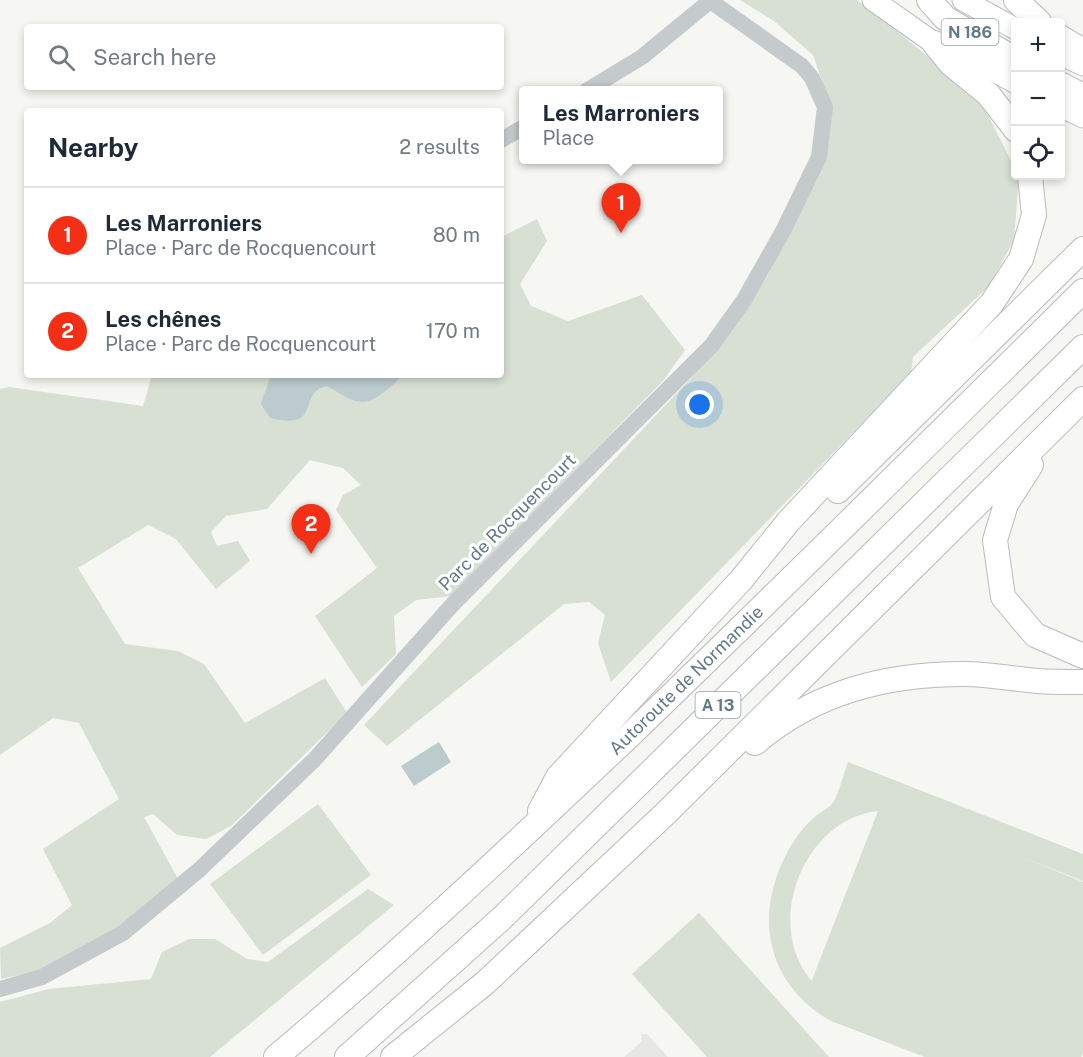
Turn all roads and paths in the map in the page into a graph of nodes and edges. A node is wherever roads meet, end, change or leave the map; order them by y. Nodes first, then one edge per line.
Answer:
1 (709, 0) edge
2 (873, 0) edge
3 (929, 0) edge
4 (963, 0) edge
5 (1016, 0) edge
6 (1035, 18) edge
7 (1011, 26) edge
8 (1065, 40) edge
9 (934, 43) junction
10 (1083, 51) edge
11 (1065, 56) edge
12 (1011, 57) edge
13 (1083, 65) edge
14 (1011, 80) edge
15 (593, 86) edge
16 (1065, 87) edge
17 (1083, 96) edge
18 (1065, 108) edge
19 (1083, 117) edge
20 (1013, 126) edge
21 (519, 130) edge
22 (504, 138) edge
23 (1030, 180) edge
24 (1083, 249) edge
25 (1083, 291) edge
26 (1083, 347) edge
27 (1079, 403) edge
28 (741, 580) junction
29 (1083, 656) edge
30 (1083, 682) edge
31 (666, 813) junction
32 (529, 831) junction
33 (0, 989) edge
34 (276, 1057) edge
35 (346, 1057) edge
36 (393, 1057) edge

1 - 15 street
1 - 33 street, Parc de Rocquencourt
2 - 9 main road
3 - 12 highway, N 186
4 - 7 main road, N 186
5 - 6 highway
8 - 10 highway
9 - 14 main road, N 186
9 - 20 highway
11 - 13 main road
16 - 17 highway
18 - 19 main road
21 - 22 street
23 - 28 highway
24 - 28 highway
25 - 32 highway, Autoroute de Normandie / A 13
26 - 35 highway, A 13
27 - 29 highway
27 - 31 highway
28 - 32 highway
30 - 31 highway
31 - 36 highway
32 - 34 highway, Autoroute de Normandie / A 13

